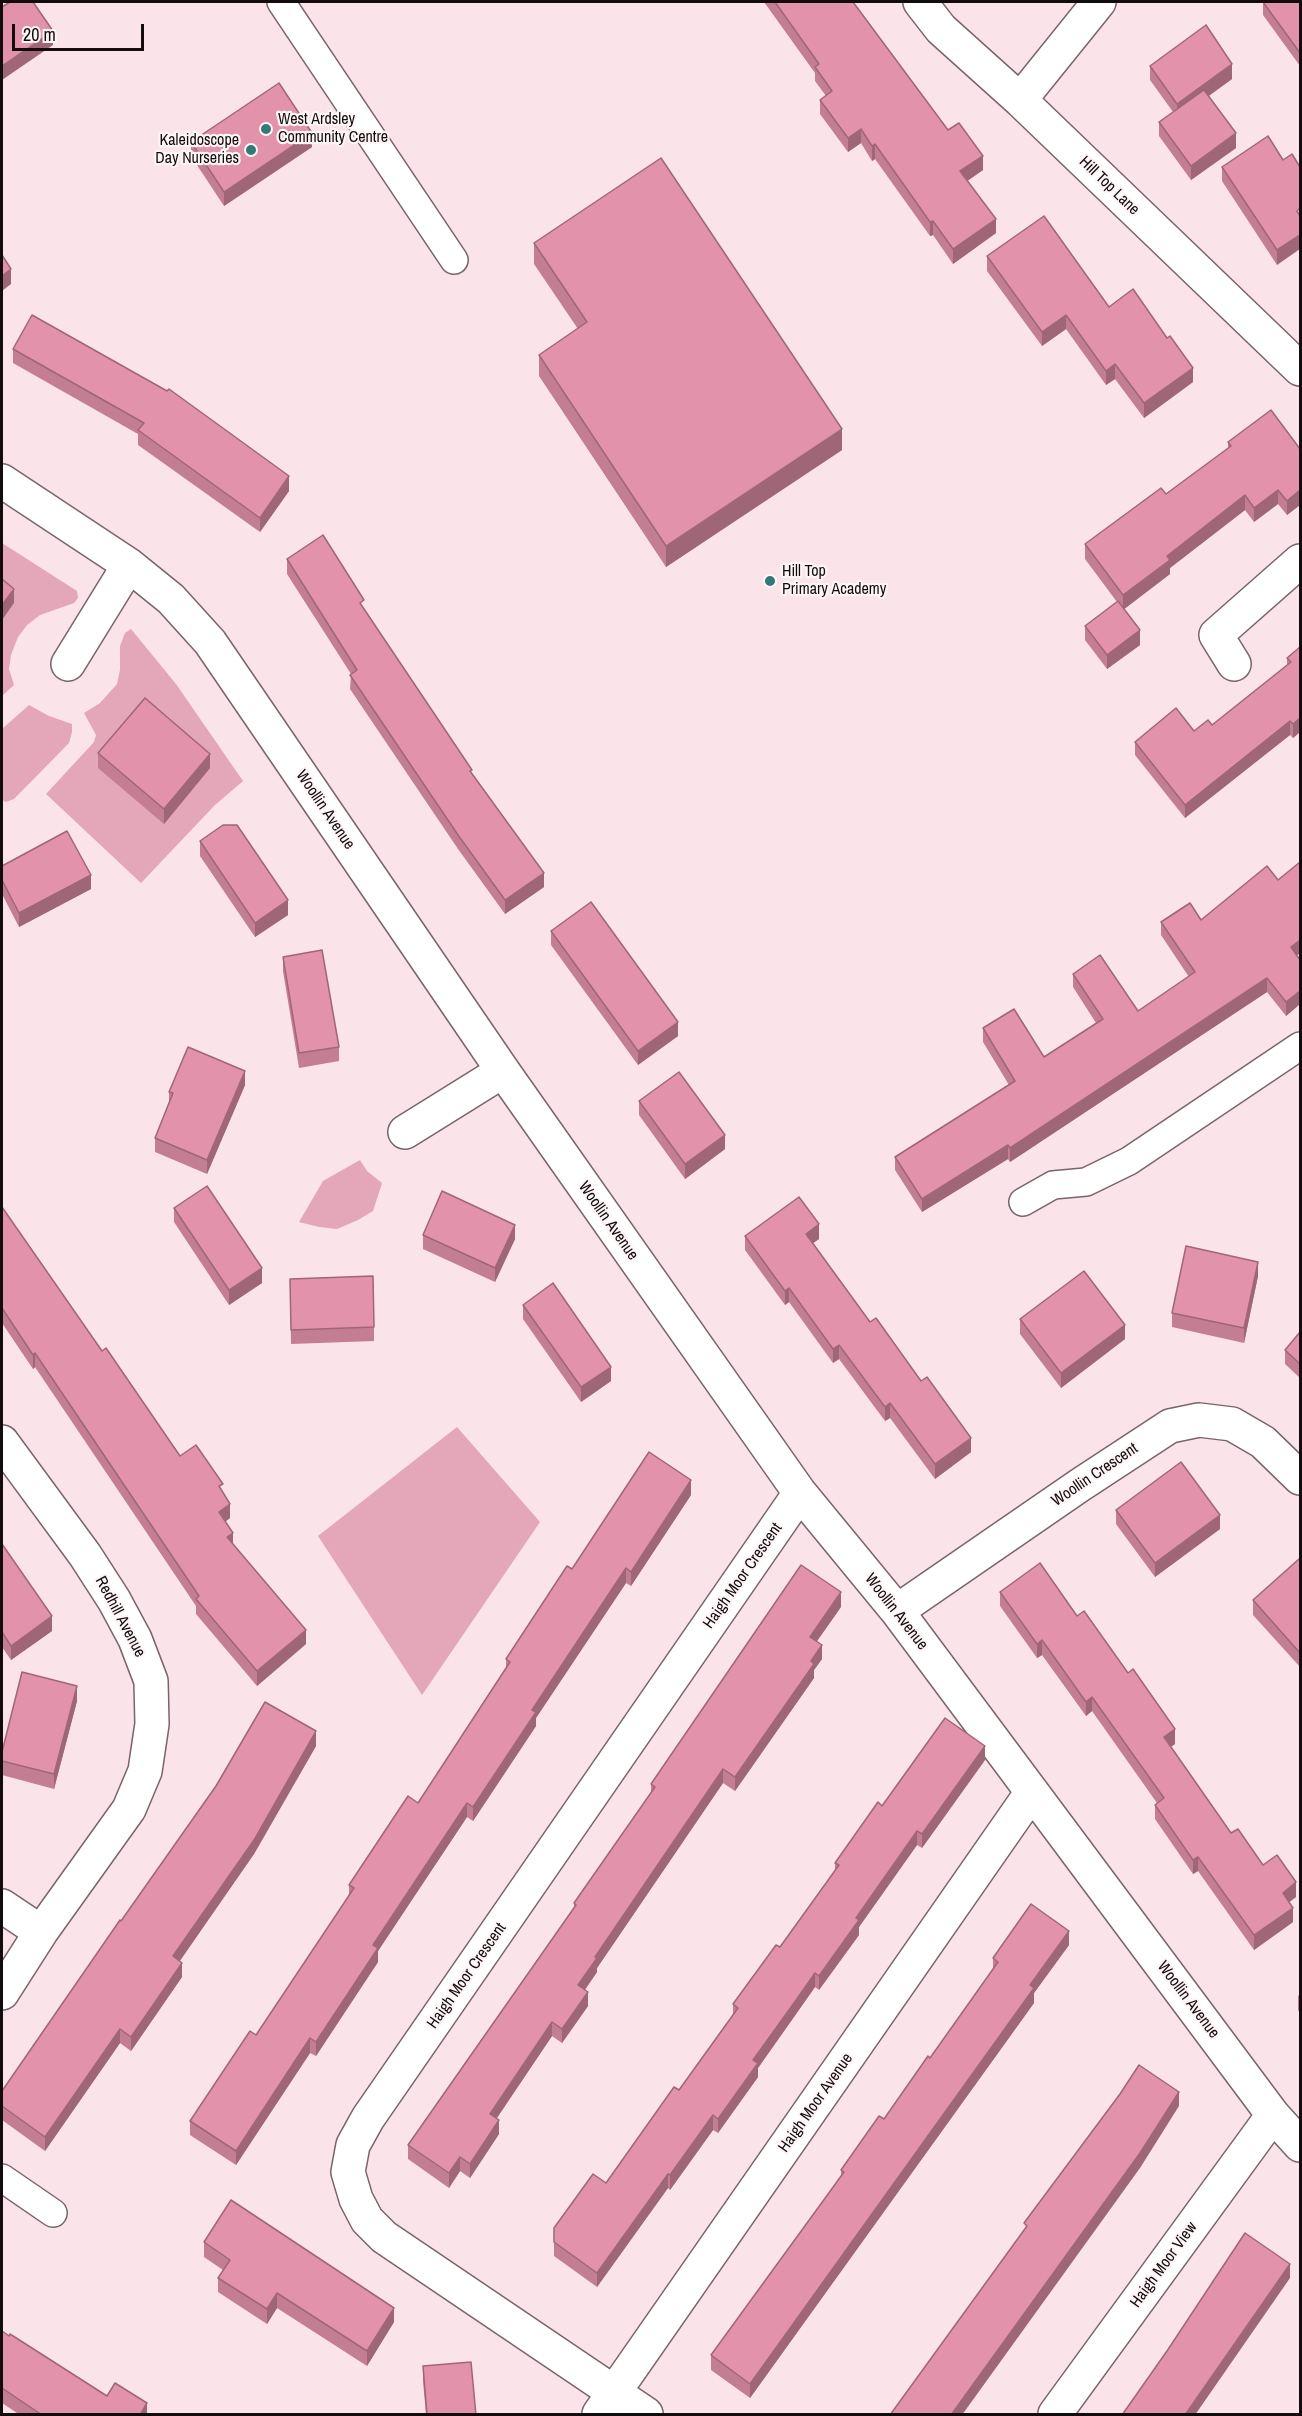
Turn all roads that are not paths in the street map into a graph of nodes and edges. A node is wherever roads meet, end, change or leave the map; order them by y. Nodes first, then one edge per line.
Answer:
1 (281, 2) edge
2 (920, 2) edge
3 (1099, 2) edge
4 (1020, 100) junction
5 (454, 260) dead end
6 (1300, 369) edge
7 (2, 481) edge
8 (1300, 561) edge
9 (129, 565) junction
10 (68, 664) dead end
11 (1234, 664) dead end
12 (1300, 1046) edge
13 (503, 1071) junction
14 (405, 1132) dead end
15 (1023, 1202) dead end
16 (2, 1442) edge
17 (1300, 1478) edge
18 (800, 1493) junction
19 (897, 1611) junction
20 (1032, 1792) junction
21 (2, 1906) edge
22 (41, 1932) junction
23 (2, 1993) edge
24 (1273, 2115) junction
25 (1300, 2145) edge
26 (2, 2178) edge
27 (53, 2213) dead end
28 (607, 2404) edge
29 (646, 2415) edge
30 (1054, 2415) edge

1 - 5 lane
2 - 4 street, Hill Top Lane
3 - 4 street
4 - 6 street, Hill Top Lane
7 - 9 street, Woollin Avenue
8 - 11 street
9 - 10 street
9 - 13 street, Woollin Avenue
12 - 15 lane
13 - 14 street
13 - 18 street, Woollin Avenue
16 - 22 street, Redhill Avenue
17 - 19 street, Woollin Crescent
18 - 19 street, Woollin Avenue
18 - 28 street, Haigh Moor Crescent
19 - 20 street, Woollin Avenue
20 - 24 street, Woollin Avenue
20 - 28 street, Haigh Moor Avenue
21 - 22 street
22 - 23 street, Redhill Avenue
24 - 25 street, Woollin Avenue
24 - 30 street, Haigh Moor View
26 - 27 lane
28 - 29 street

